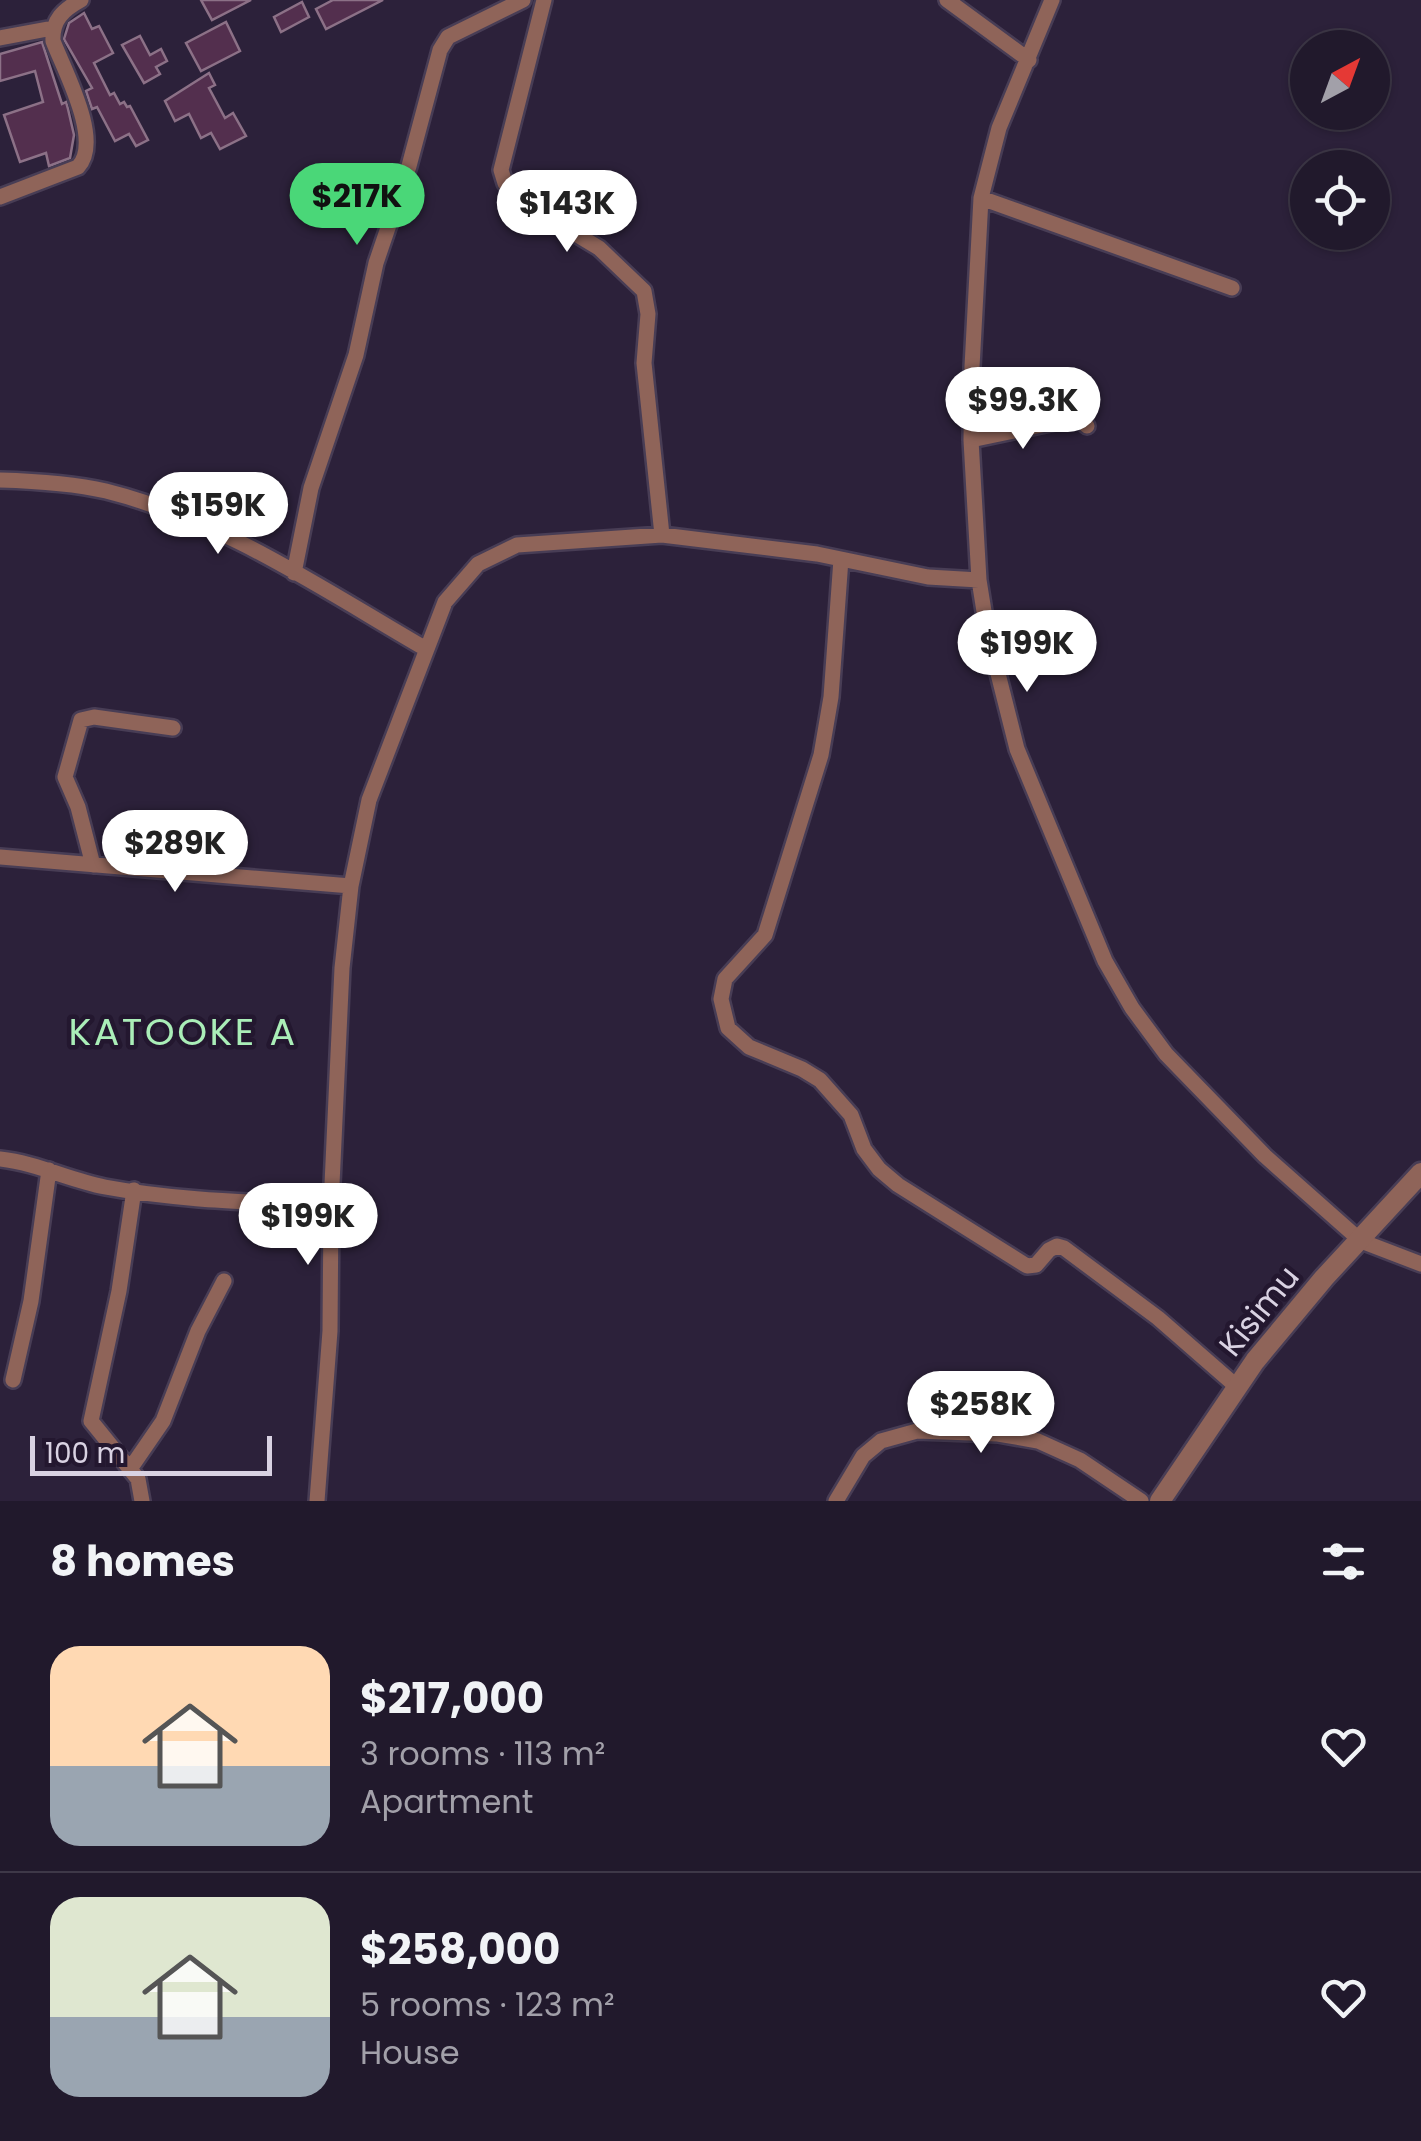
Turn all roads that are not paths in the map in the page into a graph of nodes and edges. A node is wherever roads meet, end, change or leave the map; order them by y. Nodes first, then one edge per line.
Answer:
1 (80, 0) edge
2 (523, 0) edge
3 (544, 0) edge
4 (948, 0) edge
5 (1052, 0) edge
6 (53, 28) junction
7 (0, 38) edge
8 (1029, 60) junction
9 (0, 197) edge
10 (981, 198) junction
11 (1232, 288) dead end
12 (1087, 426) dead end
13 (971, 440) junction
14 (0, 480) edge
15 (662, 535) junction
16 (841, 559) junction
17 (294, 573) junction
18 (980, 580) junction
19 (426, 649) junction
20 (172, 728) dead end
21 (0, 857) edge
22 (93, 865) junction
23 (351, 886) junction
24 (0, 1159) edge
25 (49, 1170) junction
26 (1421, 1174) edge
27 (134, 1190) junction
28 (331, 1206) junction
29 (1362, 1241) junction
30 (1421, 1264) edge
31 (224, 1281) dead end
32 (13, 1380) dead end
33 (1236, 1386) junction
34 (130, 1469) junction
35 (142, 1501) edge
36 (318, 1501) edge
37 (836, 1501) edge
38 (1141, 1501) edge
39 (1160, 1501) edge

1 - 6 street
2 - 17 street
3 - 15 street
4 - 8 street
5 - 8 street
6 - 7 street
6 - 9 street
8 - 10 street
10 - 11 street
10 - 13 street
12 - 13 street
13 - 18 street
14 - 17 street
15 - 16 street
15 - 19 street
16 - 18 street
16 - 33 street
17 - 19 street
18 - 29 street
19 - 23 street
20 - 22 street
21 - 22 street
22 - 23 street
23 - 28 street
24 - 25 street
25 - 27 street
25 - 32 street
26 - 29 street, Kisimu
27 - 28 street
27 - 34 street
28 - 36 street
29 - 30 street
29 - 33 street, Kisimu
31 - 34 street
33 - 39 street, Kisimu
34 - 35 street
37 - 38 street

